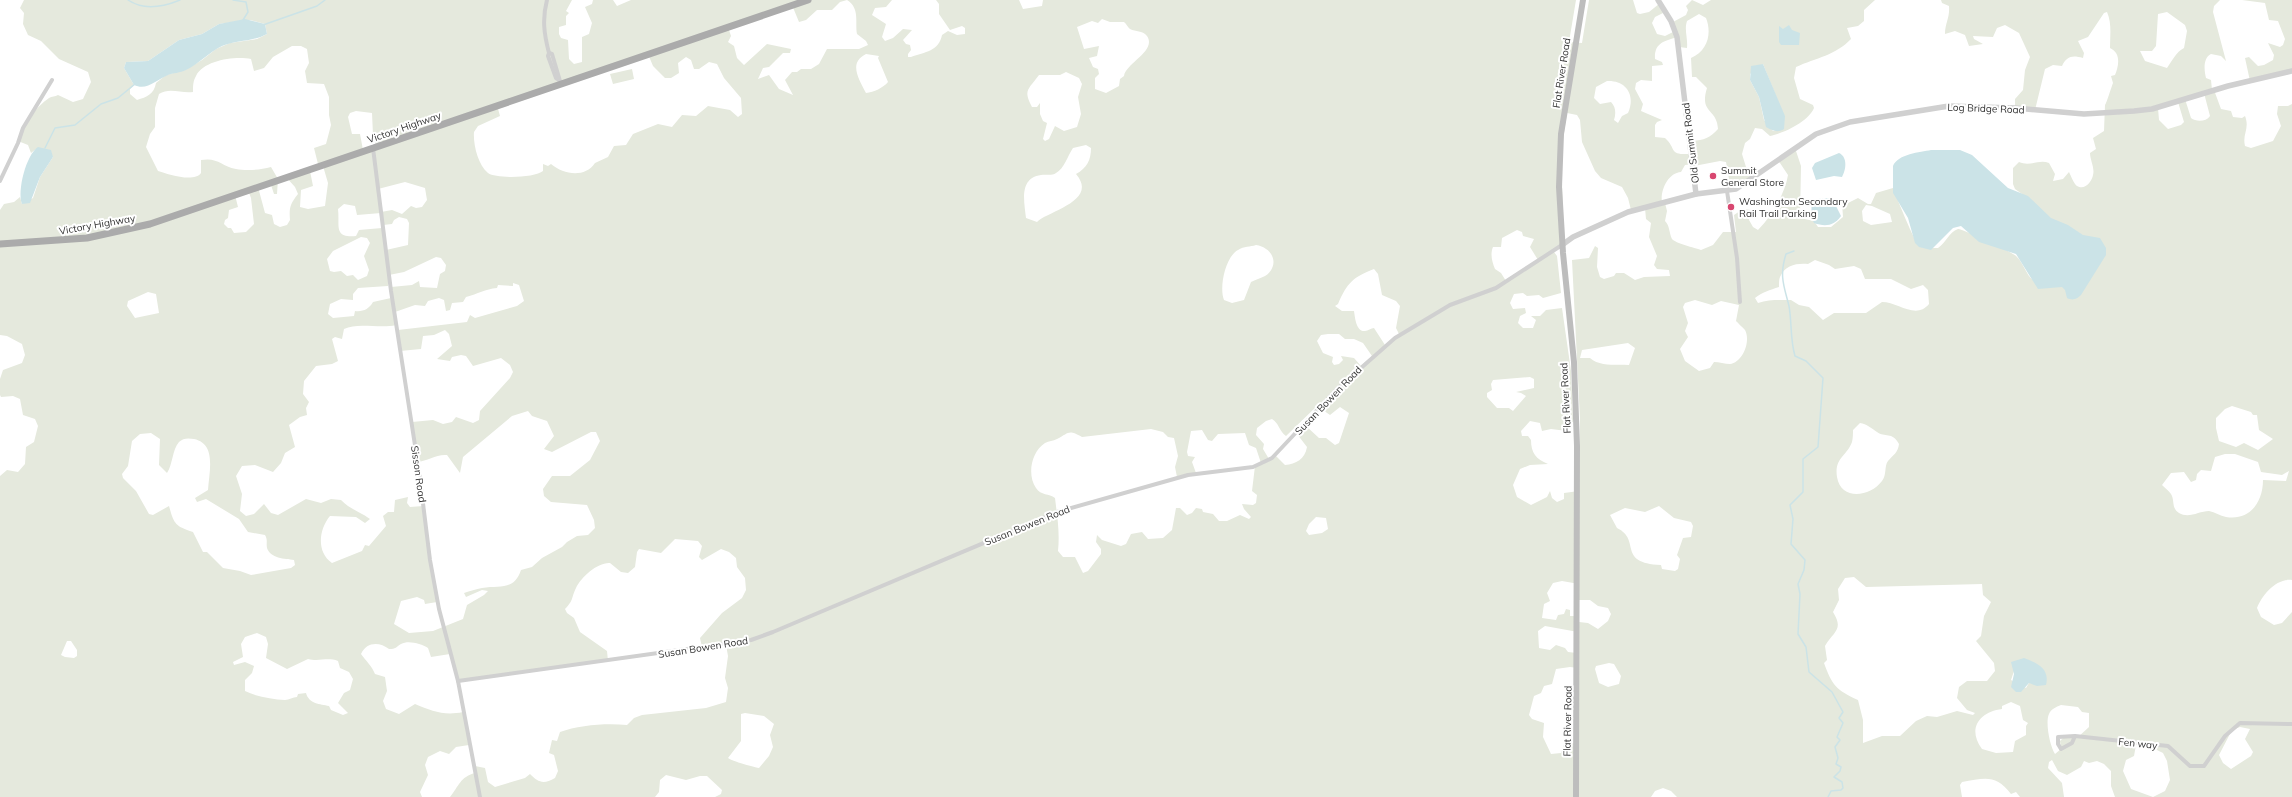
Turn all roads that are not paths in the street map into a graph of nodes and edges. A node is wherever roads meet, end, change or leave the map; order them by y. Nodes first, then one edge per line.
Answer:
1 (547, 0) edge
2 (808, 0) edge
3 (1583, 0) edge
4 (1658, 0) edge
5 (2292, 71) edge
6 (52, 80) dead end
7 (560, 82) junction
8 (373, 148) junction
9 (0, 181) edge
10 (0, 187) edge
11 (1727, 191) junction
12 (1696, 194) junction
13 (0, 244) edge
14 (1562, 245) junction
15 (1740, 302) dead end
16 (458, 681) junction
17 (2292, 724) edge
18 (2075, 736) dead end
19 (480, 797) edge
20 (1576, 797) edge

1 - 7 street
2 - 7 main road, Victory Highway
3 - 14 main road, Flat River Road
4 - 12 street, Old Summit Road
5 - 11 street, Log Bridge Road
6 - 9 street
7 - 8 main road, Victory Highway
8 - 13 main road, Victory Highway
8 - 16 street, Sisson Road
9 - 10 street
11 - 12 street, Log Bridge Road
11 - 15 street
12 - 14 street, Old Summit Road
14 - 16 street, Susan Bowen Road
14 - 20 main road, Flat River Road
16 - 19 street, Sisson Road
17 - 18 street, Fen way

